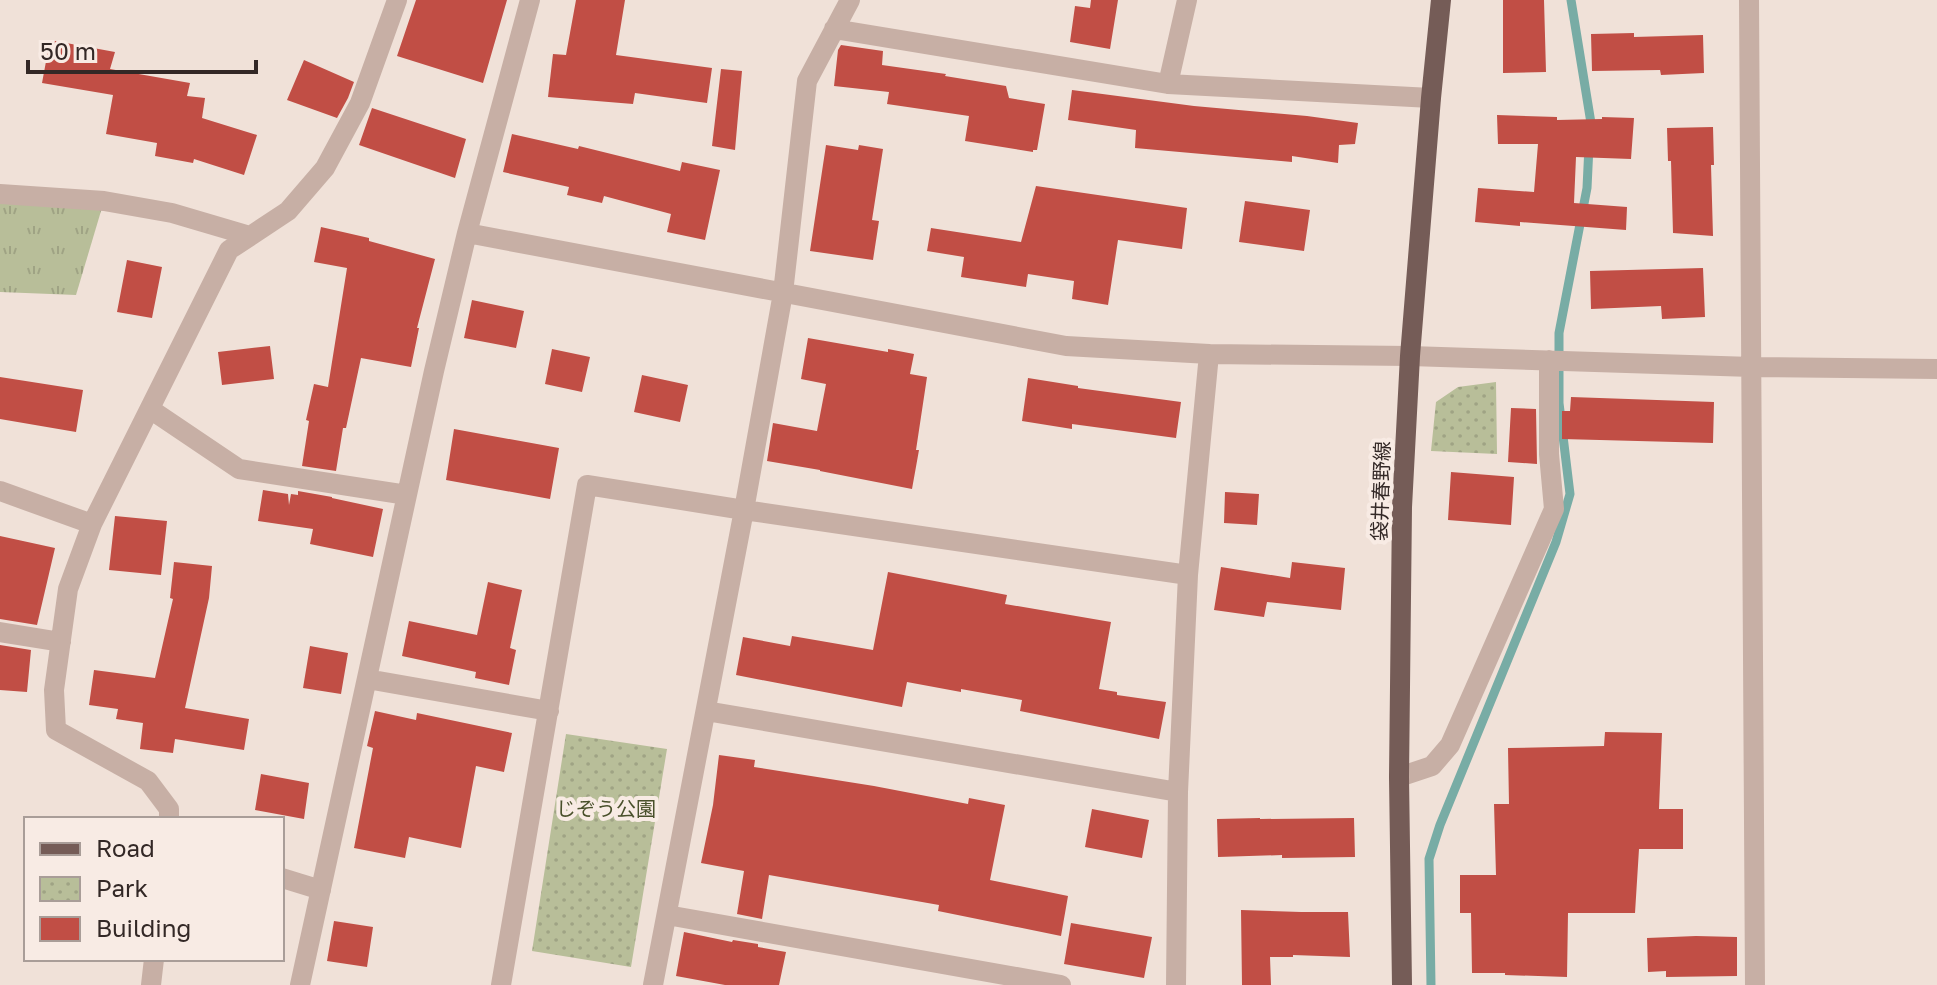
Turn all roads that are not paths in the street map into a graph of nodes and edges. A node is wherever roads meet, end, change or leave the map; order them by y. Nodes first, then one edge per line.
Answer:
1 (397, 0) edge
2 (530, 0) edge
3 (850, 0) edge
4 (1187, 0) edge
5 (1441, 0) edge
6 (1749, 0) edge
7 (834, 29) junction
8 (1168, 84) junction
9 (1431, 98) junction
10 (0, 194) edge
11 (467, 233) junction
12 (250, 236) junction
13 (783, 293) junction
14 (1209, 354) junction
15 (1410, 356) junction
16 (1550, 360) junction
17 (1752, 367) junction
18 (1937, 369) edge
19 (150, 409) junction
20 (0, 491) edge
21 (407, 495) junction
22 (744, 510) junction
23 (92, 524) junction
24 (1188, 575) junction
25 (0, 632) edge
26 (61, 642) junction
27 (367, 679) junction
28 (549, 711) junction
29 (706, 711) junction
30 (1399, 777) junction
31 (1178, 792) junction
32 (169, 817) edge
33 (284, 879) edge
34 (321, 890) junction
35 (667, 915) junction
36 (154, 961) edge
37 (151, 985) edge
38 (300, 985) edge
39 (501, 985) edge
40 (653, 985) edge
41 (1061, 985) edge
42 (1176, 985) edge
43 (1402, 985) edge
44 (1755, 985) edge

1 - 12 street
2 - 11 street
3 - 7 street
4 - 8 street
5 - 9 main road, 袋井春野線
6 - 17 street
7 - 8 street
7 - 13 street
8 - 9 street
9 - 15 main road, 袋井春野線
10 - 12 street
11 - 13 street
11 - 21 street
12 - 19 street
13 - 14 street
13 - 22 street
14 - 15 street
14 - 24 street
15 - 16 street
15 - 30 main road, 袋井春野線
16 - 17 street
16 - 30 street
17 - 18 street
17 - 44 street
19 - 21 street
19 - 23 street
20 - 23 street
21 - 27 street
22 - 24 street
22 - 28 street
22 - 29 street
23 - 26 street
24 - 31 street
25 - 26 street
26 - 32 street
27 - 28 street
27 - 34 street
28 - 39 street
29 - 31 street
29 - 35 street
30 - 43 main road, 袋井春野線
31 - 42 street
33 - 34 street
34 - 38 street
35 - 40 street
35 - 41 street
36 - 37 street

